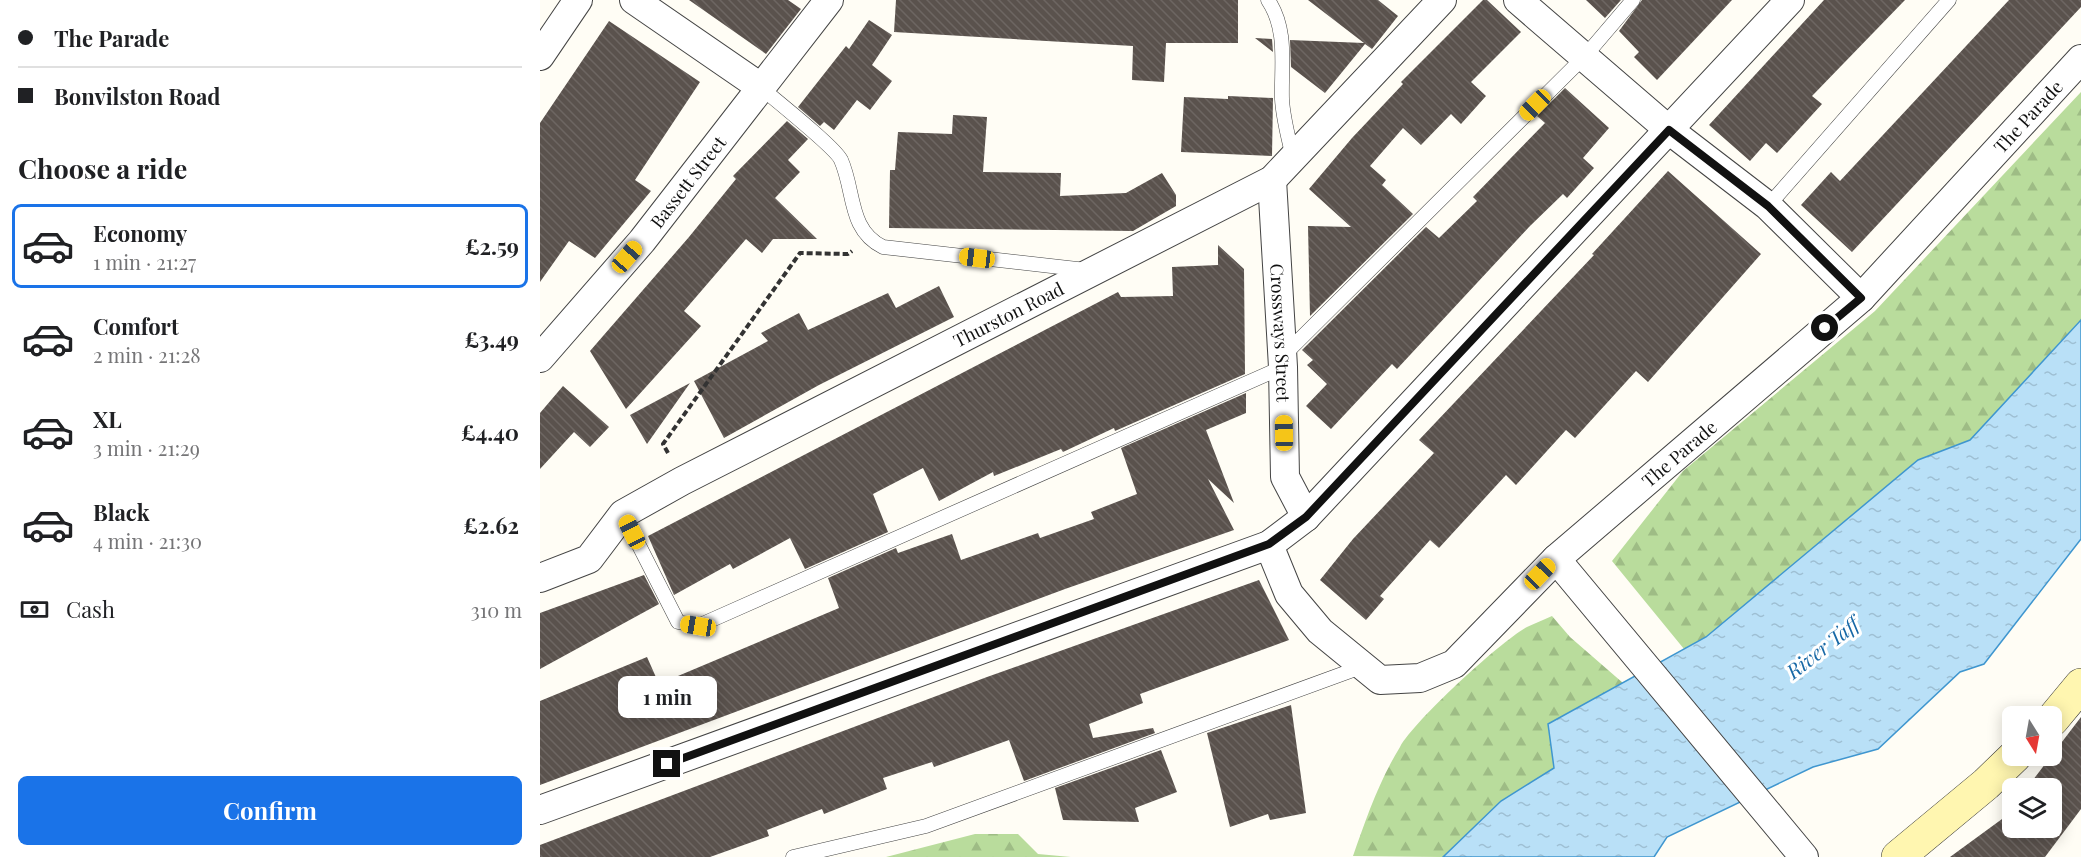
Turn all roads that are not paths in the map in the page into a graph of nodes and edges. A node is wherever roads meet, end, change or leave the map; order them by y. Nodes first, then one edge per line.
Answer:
1 (578, 0) edge
2 (634, 0) edge
3 (829, 0) edge
4 (1268, 0) edge
5 (1442, 0) edge
6 (1518, 0) edge
7 (1634, 0) edge
8 (1790, 0) edge
9 (1949, 0) edge
10 (1586, 55) junction
11 (540, 56) edge
12 (2081, 59) edge
13 (759, 86) junction
14 (1669, 130) junction
15 (1293, 160) junction
16 (1272, 180) junction
17 (1768, 206) junction
18 (1095, 271) junction
19 (1861, 298) junction
20 (540, 358) edge
21 (1282, 362) junction
22 (623, 514) junction
23 (1306, 517) junction
24 (1269, 544) junction
25 (1556, 559) junction
26 (540, 579) edge
27 (1364, 666) junction
28 (2081, 685) edge
29 (2062, 708) edge
30 (2005, 766) edge
31 (540, 810) edge
32 (793, 857) edge
33 (1804, 857) edge
34 (1898, 857) edge

1 - 11 street
2 - 13 street
3 - 13 street, Bassett Street
4 - 15 lane
5 - 15 street, Thurston Road
6 - 10 street
7 - 10 lane
8 - 14 street
9 - 17 lane
10 - 14 street
10 - 21 lane
12 - 19 street, The Parade
13 - 18 lane
13 - 20 street, Bassett Street
14 - 17 street
14 - 23 street
15 - 16 street, Thurston Road
16 - 18 street, Thurston Road
16 - 21 street, Crossways Street
17 - 19 street
18 - 22 street, Thurston Road
19 - 25 street, The Parade
21 - 22 lane
21 - 23 street, Crossways Street
22 - 26 street, Thurston Road
23 - 24 street
24 - 27 street, The Parade
24 - 31 street
25 - 27 street, The Parade
25 - 33 street
27 - 32 lane
28 - 29 main road
30 - 34 main road

